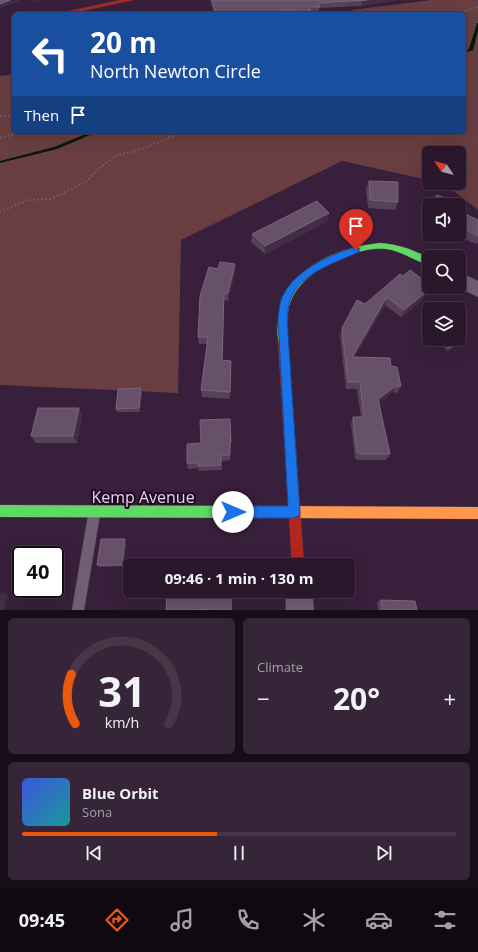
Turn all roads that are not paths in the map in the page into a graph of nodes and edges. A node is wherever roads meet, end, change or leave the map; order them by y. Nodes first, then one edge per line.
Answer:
1 (130, 0) edge
2 (69, 12) edge
3 (422, 259) edge
4 (466, 283) edge
5 (478, 290) edge
6 (0, 511) edge
7 (95, 512) junction
8 (294, 512) junction
9 (478, 513) edge
10 (297, 558) edge
11 (299, 598) edge
12 (78, 610) edge
13 (300, 610) edge

1 - 2 street
3 - 8 street
4 - 5 street
6 - 7 street, Kemp Avenue
7 - 8 street, Kemp Avenue
7 - 12 lane
8 - 9 street, Kemp Avenue
8 - 10 street
11 - 13 street

